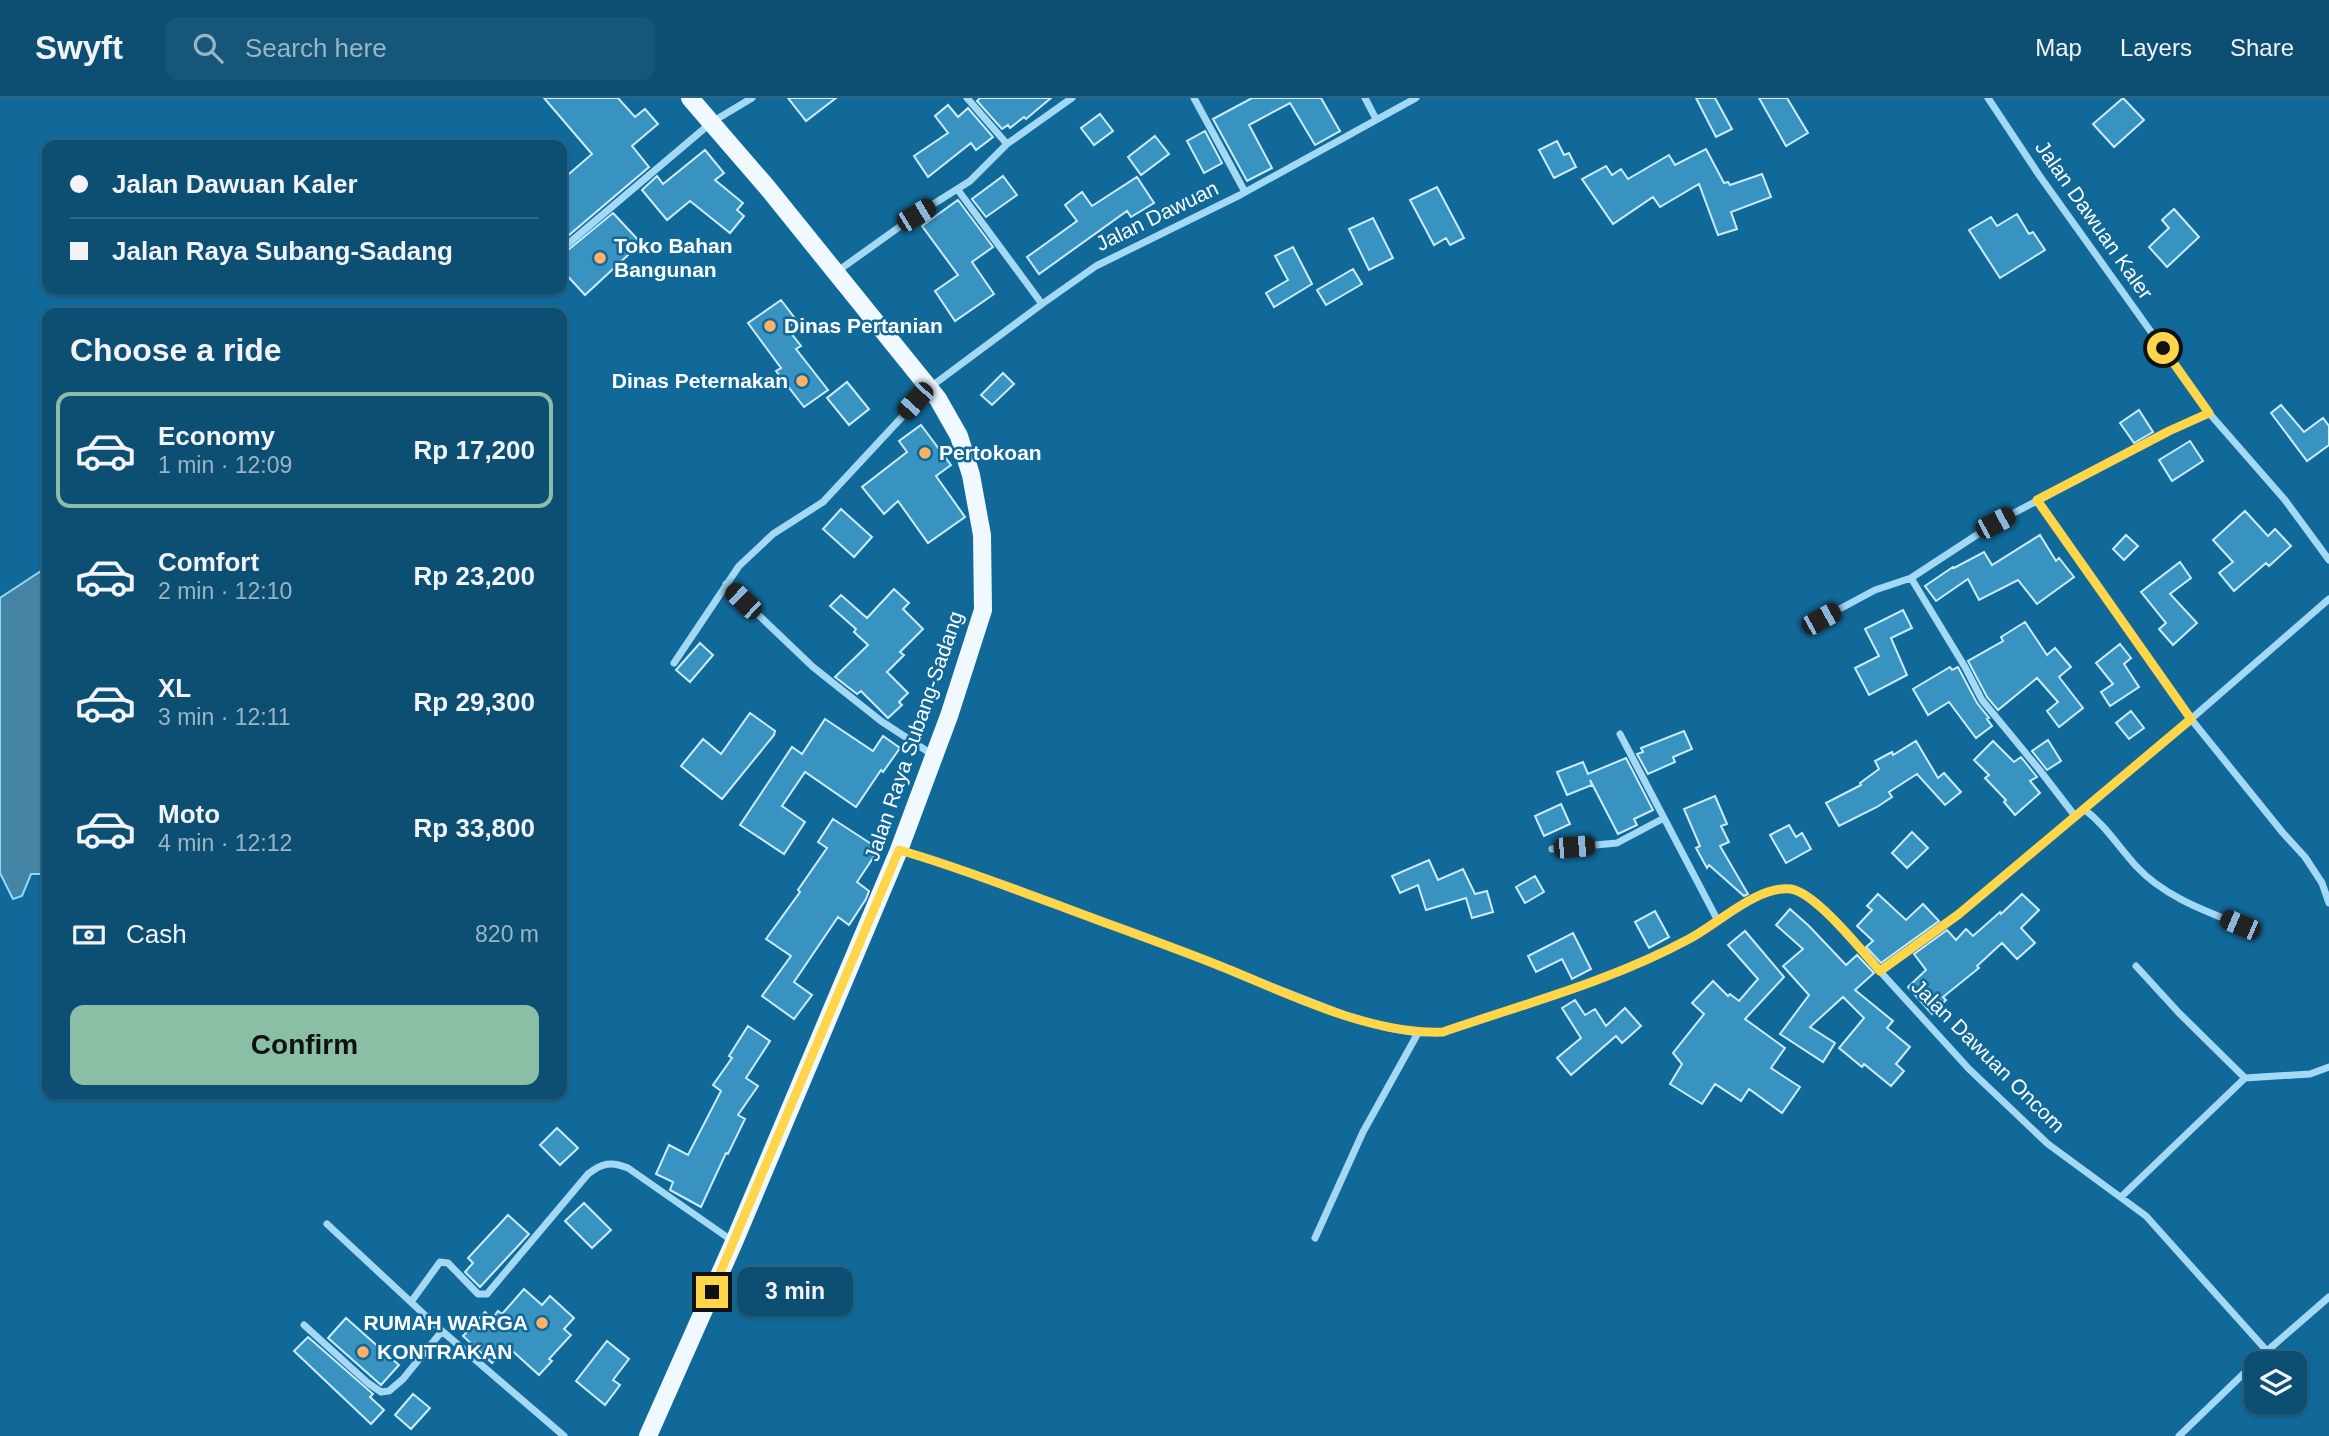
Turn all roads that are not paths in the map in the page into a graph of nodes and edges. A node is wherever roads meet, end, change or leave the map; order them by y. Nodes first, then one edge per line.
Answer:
1 (690, 98) edge
2 (752, 98) edge
3 (967, 98) edge
4 (1072, 98) edge
5 (1195, 98) edge
6 (1365, 98) edge
7 (1416, 98) edge
8 (1988, 98) edge
9 (1376, 119) junction
10 (712, 122) junction
11 (1007, 144) junction
12 (958, 190) junction
13 (1245, 192) junction
14 (567, 245) edge
15 (835, 273) junction
16 (1042, 304) junction
17 (929, 388) junction
18 (2209, 413) junction
19 (2037, 500) junction
20 (2329, 560) edge
21 (1911, 578) junction
22 (726, 584) junction
23 (2329, 599) edge
24 (1821, 619) dead end
25 (674, 663) dead end
26 (2191, 719) junction
27 (1620, 734) dead end
28 (933, 756) junction
29 (2084, 809) junction
30 (2075, 816) junction
31 (1664, 818) junction
32 (1552, 849) dead end
33 (899, 850) junction
34 (2329, 876) edge
35 (2322, 883) junction
36 (2329, 903) edge
37 (1718, 921) junction
38 (2250, 929) dead end
39 (2136, 967) dead end
40 (1880, 971) junction
41 (1418, 1033) junction
42 (2329, 1067) edge
43 (2245, 1078) junction
44 (2121, 1197) junction
45 (327, 1224) dead end
46 (1315, 1238) dead end
47 (734, 1242) junction
48 (2329, 1297) edge
49 (411, 1302) junction
50 (304, 1325) dead end
51 (442, 1331) junction
52 (2267, 1351) joint
53 (2244, 1373) edge
54 (564, 1436) edge
55 (648, 1436) edge
56 (2179, 1436) edge

1 - 10 main road, Jalan Raya Subang-Sadang
2 - 10 street
3 - 11 street
4 - 11 street
5 - 13 street
6 - 9 street
7 - 9 street, Jalan Dawuan
8 - 18 street, Jalan Dawuan Kaler
9 - 13 street, Jalan Dawuan
10 - 14 street
10 - 15 main road, Jalan Raya Subang-Sadang
11 - 12 street
12 - 15 street
12 - 16 street
13 - 16 street, Jalan Dawuan
15 - 17 main road, Jalan Raya Subang-Sadang
16 - 17 street, Jalan Dawuan
17 - 22 street, Jalan Dawuan
17 - 28 main road, Jalan Raya Subang-Sadang
18 - 19 street
18 - 20 street, Jalan Dawuan Kaler
19 - 21 street
19 - 26 street
21 - 24 street
21 - 30 street
22 - 25 street, Jalan Dawuan
22 - 28 street
23 - 26 street
26 - 29 street
26 - 35 street
27 - 31 street
28 - 33 main road, Jalan Raya Subang-Sadang
29 - 30 street
29 - 38 street
30 - 40 street
31 - 32 street
31 - 37 street
33 - 41 street, Jalan Dawuan Oncom
33 - 47 main road, Jalan Raya Subang-Sadang
34 - 35 street
35 - 36 street
37 - 40 street, Jalan Dawuan Oncom
37 - 41 street, Jalan Dawuan Oncom
39 - 43 street
40 - 44 street, Jalan Dawuan Oncom
41 - 46 street
42 - 43 street
43 - 44 street
44 - 52 street, Jalan Dawuan Oncom
45 - 49 street
47 - 49 street
47 - 55 main road, Jalan Raya Subang-Sadang
48 - 52 street
49 - 51 street
50 - 51 street
51 - 54 street
53 - 56 street

